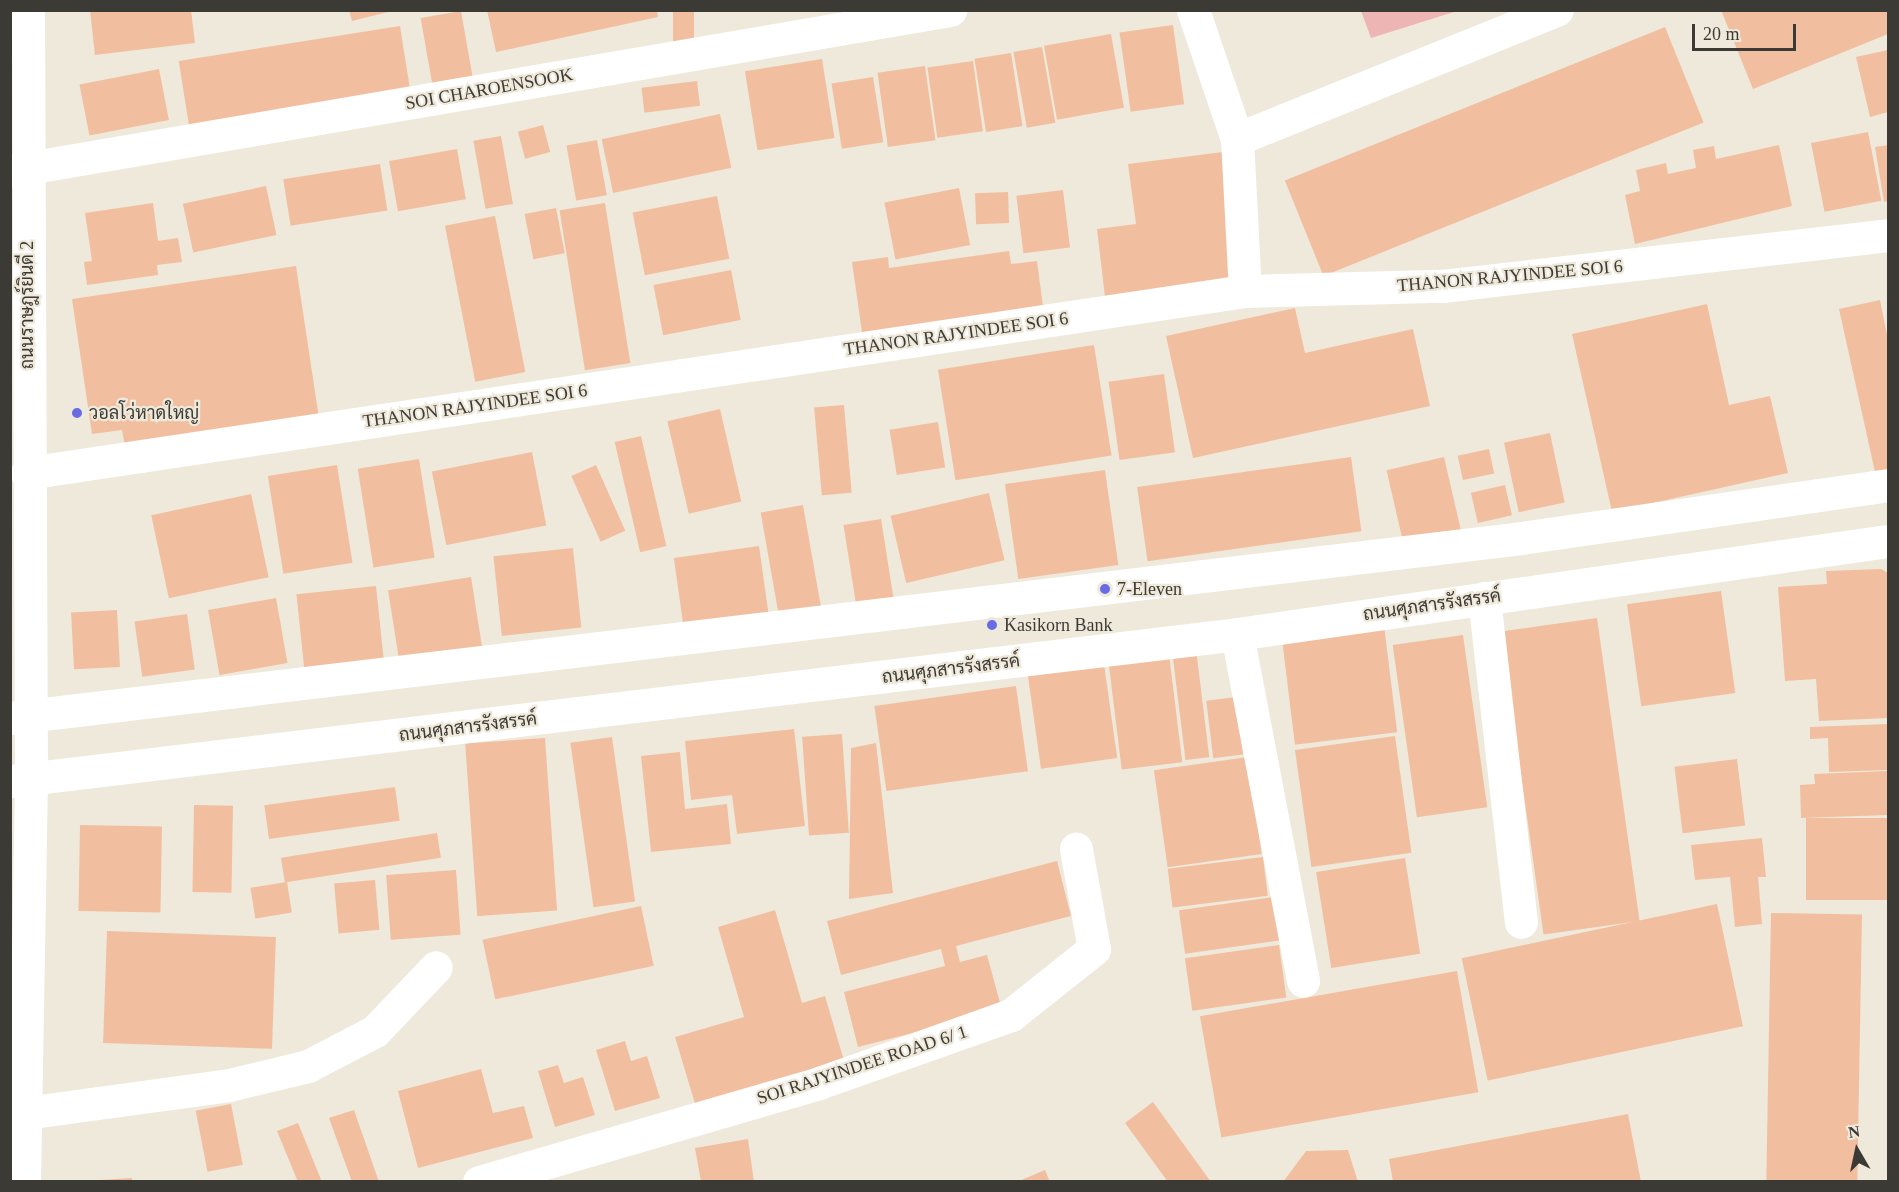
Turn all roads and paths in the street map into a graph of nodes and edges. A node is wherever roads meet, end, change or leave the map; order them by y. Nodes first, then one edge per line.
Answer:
1 (28, 10) edge
2 (950, 10) edge
3 (1193, 10) edge
4 (1557, 10) edge
5 (1237, 139) junction
6 (19, 169) edge
7 (1888, 235) edge
8 (1245, 291) junction
9 (27, 473) junction
10 (1888, 485) edge
11 (1888, 540) edge
12 (1484, 598) junction
13 (20, 601) edge
14 (1237, 634) junction
15 (21, 718) edge
16 (18, 780) edge
17 (1076, 849) dead end
18 (1521, 922) dead end
19 (436, 968) dead end
20 (1302, 981) dead end
21 (25, 1113) junction
22 (24, 1182) edge
23 (479, 1182) edge

1 - 6 street, ถนนราษฎร์ยินดี 2
2 - 6 street, SOI CHAROENSOOK
3 - 5 street
4 - 5 street
5 - 8 street
6 - 9 street, ถนนราษฎร์ยินดี 2
7 - 8 street, THANON RAJYINDEE SOI 6
8 - 9 street, THANON RAJYINDEE SOI 6
9 - 13 street, ถนนราษฎร์ยินดี 2
10 - 15 street
11 - 12 street, ถนนศุภสารรังสรรค์
12 - 14 street, ถนนศุภสารรังสรรค์
12 - 18 street
13 - 15 street, ถนนราษฎร์ยินดี 2
14 - 16 street, ถนนศุภสารรังสรรค์
14 - 20 street
15 - 16 street, ถนนราษฎร์ยินดี 2
16 - 21 street, ถนนราษฎร์ยินดี 2
17 - 23 street, SOI RAJYINDEE ROAD 6/ 1
19 - 21 street
21 - 22 street, ถนนราษฎร์ยินดี 2

